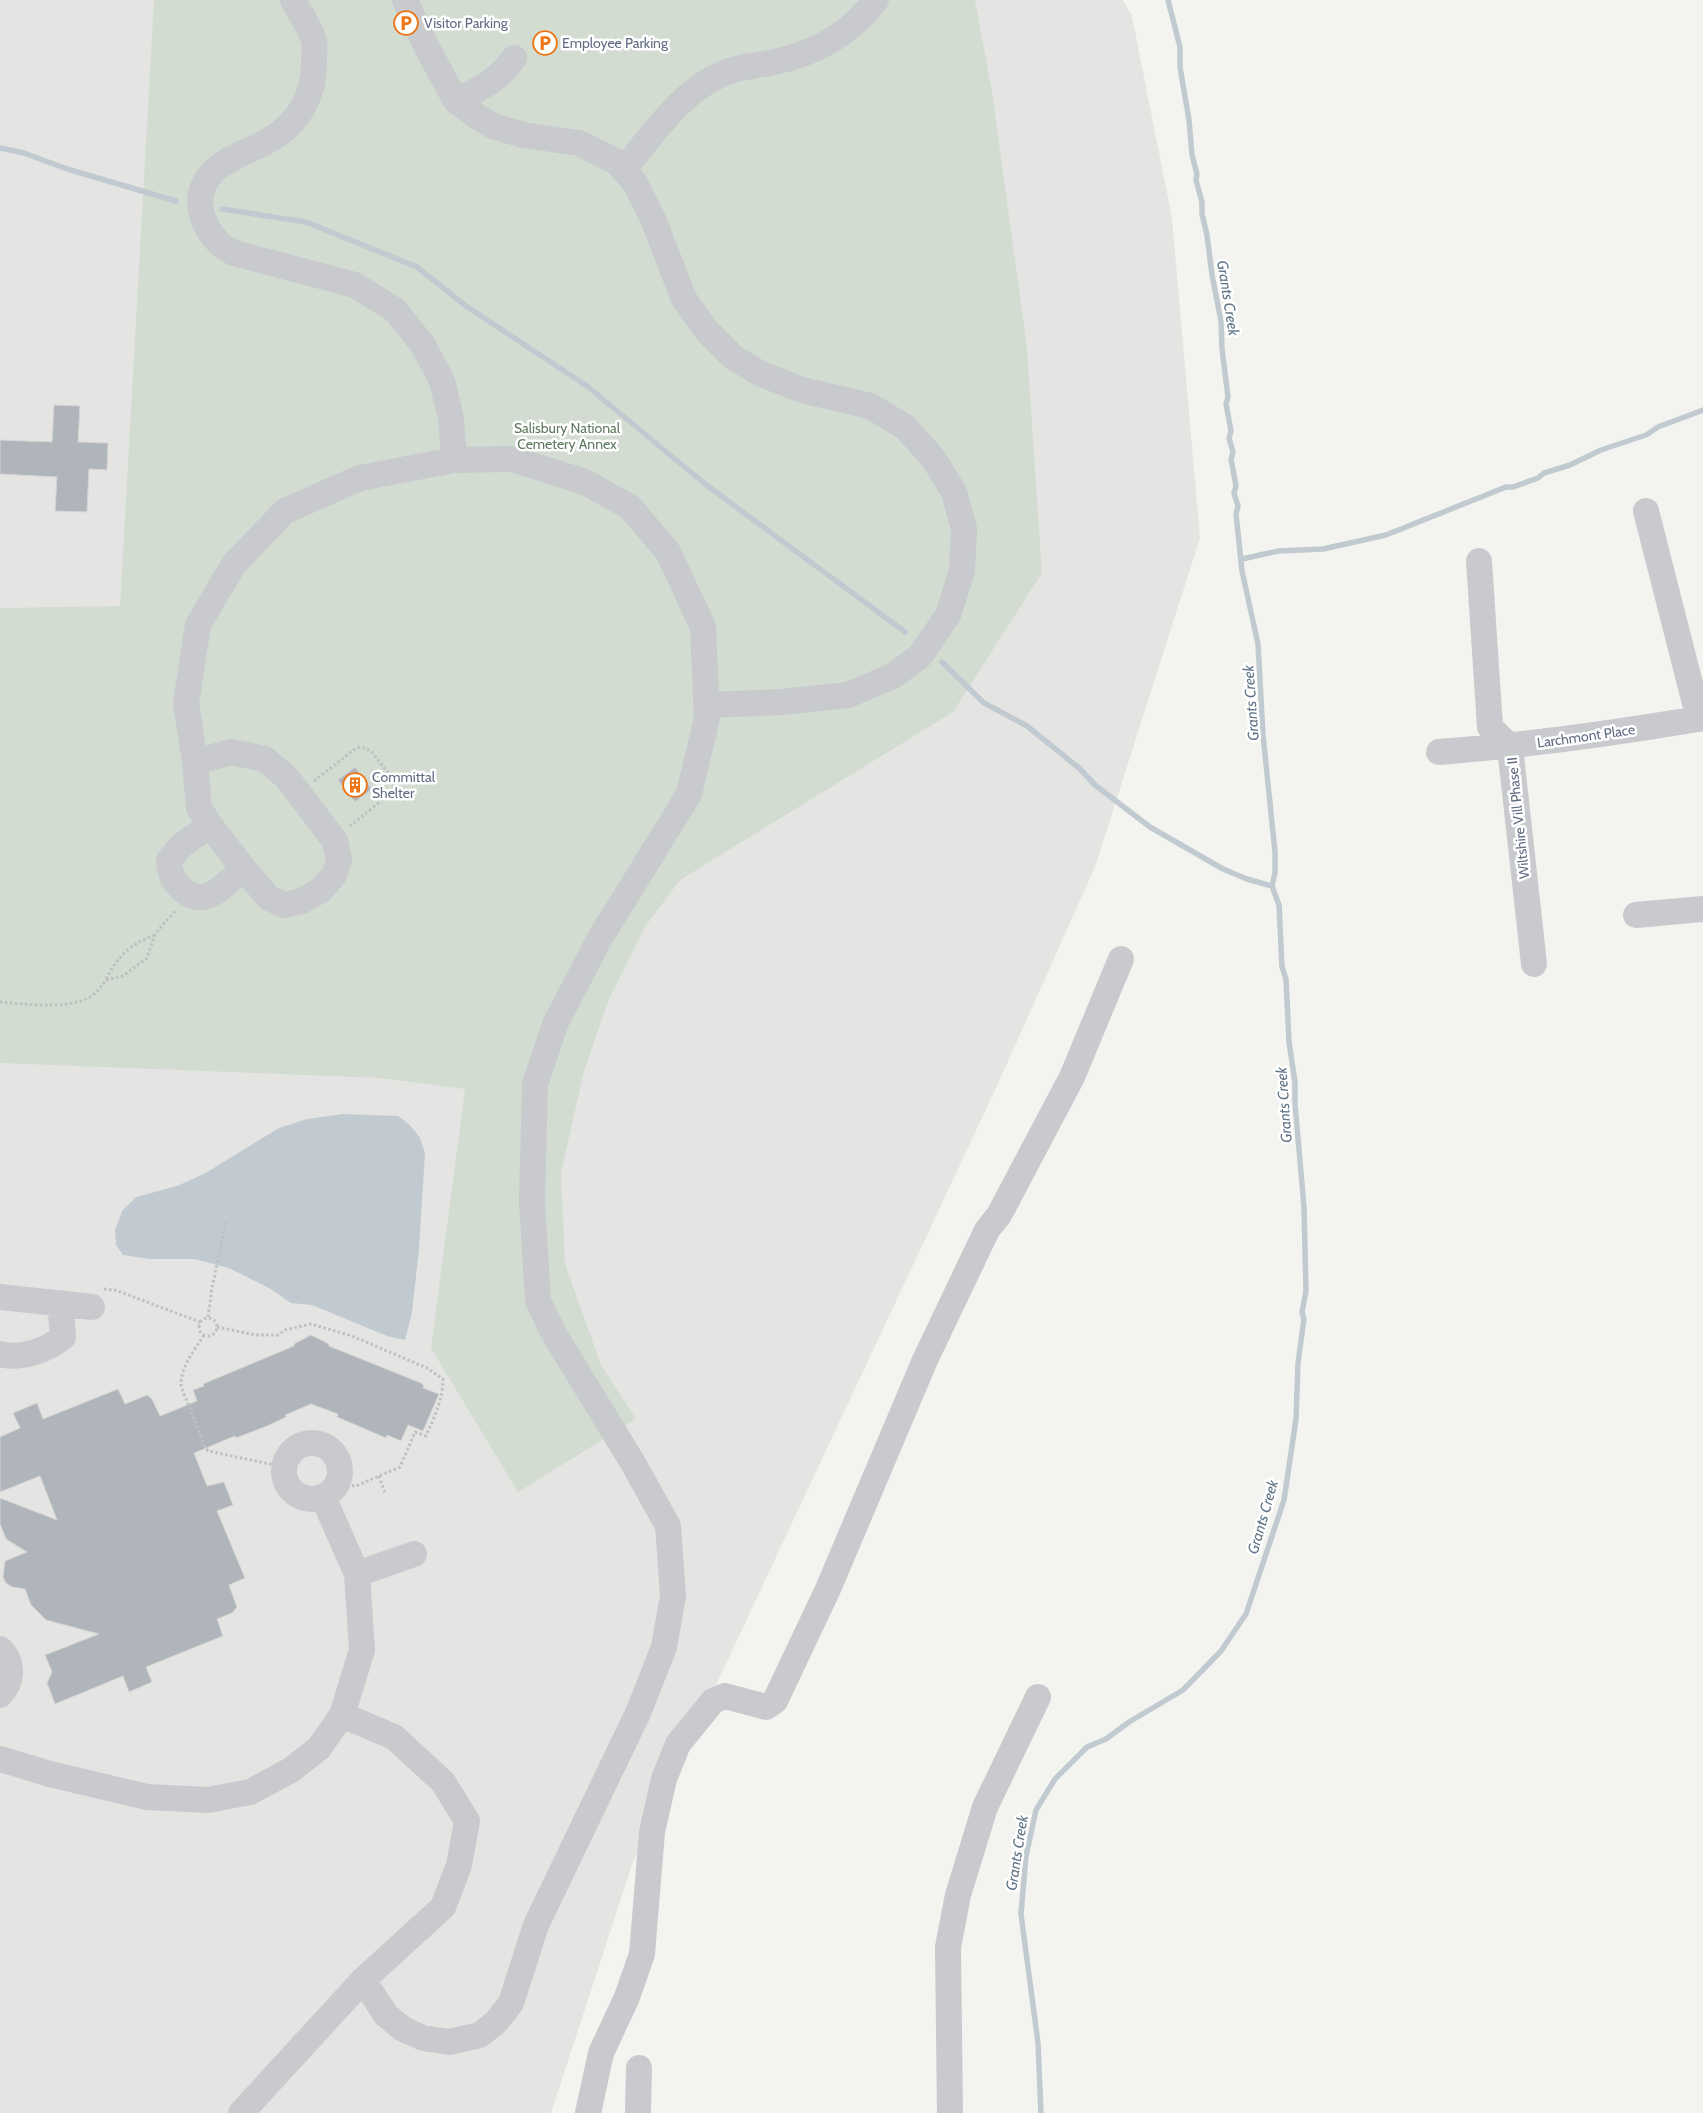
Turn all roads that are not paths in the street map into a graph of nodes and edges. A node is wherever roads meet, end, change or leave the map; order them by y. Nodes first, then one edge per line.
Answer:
1 (293, 0) edge
2 (405, 0) edge
3 (876, 0) edge
4 (514, 58) dead end
5 (456, 101) junction
6 (624, 169) junction
7 (454, 460) junction
8 (1646, 511) dead end
9 (1480, 562) dead end
10 (706, 706) junction
11 (1701, 718) edge
12 (1510, 747) junction
13 (1439, 752) dead end
14 (195, 762) junction
15 (210, 825) junction
16 (243, 868) junction
17 (1703, 909) edge
18 (1636, 915) dead end
19 (1121, 959) dead end
20 (1534, 964) dead end
21 (0, 1297) edge
22 (96, 1298) road end
23 (60, 1303) junction
24 (0, 1354) edge
25 (330, 1490) junction
26 (414, 1554) dead end
27 (357, 1574) junction
28 (0, 1649) edge
29 (0, 1695) edge
30 (1038, 1697) dead end
31 (342, 1715) junction
32 (0, 1760) edge
33 (363, 1980) junction
34 (639, 2068) dead end
35 (241, 2113) edge
36 (588, 2113) edge
37 (638, 2113) edge
38 (950, 2113) edge

1 - 7 street
2 - 5 street
3 - 6 street
4 - 5 street
5 - 6 street
6 - 10 street
7 - 10 street
7 - 14 street
8 - 11 street
9 - 12 street, Wiltshire Vill Phase II
10 - 33 street
11 - 12 street, Larchmont Place
12 - 13 street, Larchmont Place
12 - 20 street, Wiltshire Vill Phase II
14 - 15 street
14 - 16 street
15 - 16 street
15 - 16 street
17 - 18 street
19 - 36 street
21 - 23 street
22 - 23 street
23 - 24 street
25 - 25 street
25 - 27 street
26 - 27 street
27 - 31 street
28 - 29 street
30 - 38 street
31 - 32 street
31 - 33 street
33 - 35 street
34 - 37 street

